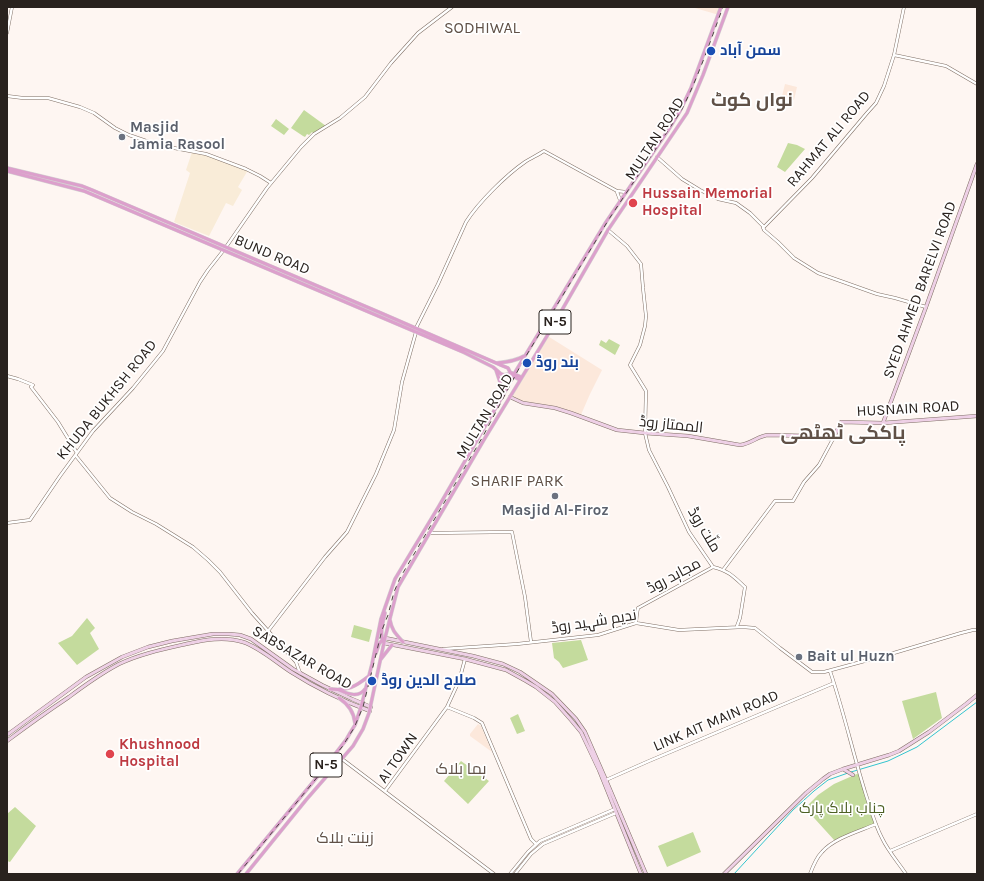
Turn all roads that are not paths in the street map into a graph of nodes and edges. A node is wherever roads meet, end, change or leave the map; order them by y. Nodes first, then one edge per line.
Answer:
1 (12, 7) edge
2 (452, 7) edge
3 (721, 7) edge
4 (728, 7) edge
5 (904, 7) edge
6 (7, 33) edge
7 (894, 55) junction
8 (977, 84) edge
9 (7, 96) edge
10 (669, 129) junction
11 (674, 133) junction
12 (657, 157) junction
13 (977, 164) edge
14 (7, 168) edge
15 (7, 171) edge
16 (271, 183) junction
17 (617, 191) junction
18 (626, 192) junction
19 (620, 200) junction
20 (763, 228) junction
21 (608, 230) junction
22 (226, 247) junction
23 (223, 251) junction
24 (926, 307) junction
25 (416, 328) junction
26 (416, 332) junction
27 (427, 335) junction
28 (525, 355) junction
29 (495, 363) junction
30 (495, 368) junction
31 (514, 375) junction
32 (7, 376) edge
33 (520, 378) junction
34 (502, 397) junction
35 (510, 397) junction
36 (977, 416) edge
37 (883, 423) junction
38 (645, 433) junction
39 (833, 439) junction
40 (76, 454) junction
41 (7, 523) edge
42 (429, 532) junction
43 (713, 567) junction
44 (723, 570) junction
45 (386, 604) junction
46 (389, 618) junction
47 (636, 623) junction
48 (738, 626) junction
49 (977, 630) edge
50 (268, 631) junction
51 (384, 640) junction
52 (403, 642) junction
53 (531, 642) junction
54 (392, 645) junction
55 (441, 650) junction
56 (465, 659) junction
57 (380, 660) junction
58 (372, 664) junction
59 (293, 671) junction
60 (830, 671) junction
61 (300, 673) junction
62 (369, 676) junction
63 (834, 683) junction
64 (330, 688) junction
65 (366, 688) junction
66 (338, 690) junction
67 (977, 695) edge
68 (339, 698) junction
69 (50, 704) junction
70 (361, 705) junction
71 (448, 707) junction
72 (53, 708) junction
73 (370, 709) junction
74 (355, 725) junction
75 (7, 735) edge
76 (7, 741) edge
77 (342, 759) junction
78 (857, 766) junction
79 (843, 769) junction
80 (853, 775) dead end
81 (606, 780) junction
82 (385, 791) junction
83 (614, 809) junction
84 (616, 813) junction
85 (977, 814) edge
86 (876, 824) junction
87 (574, 826) junction
88 (576, 829) junction
89 (536, 844) junction
90 (890, 852) junction
91 (237, 874) edge
92 (246, 874) edge
93 (494, 874) edge
94 (510, 874) edge
95 (515, 874) edge
96 (641, 874) edge
97 (646, 874) edge
98 (724, 874) edge
99 (810, 874) edge
100 (906, 874) edge

1 - 6 street
2 - 16 street
3 - 10 main road, MULTAN ROAD / N-5
4 - 11 main road, MULTAN ROAD / N-5
5 - 7 street, RAHMAT ALI ROAD
7 - 8 street
7 - 20 street, RAHMAT ALI ROAD
9 - 16 street
10 - 11 main road
10 - 18 main road, MULTAN ROAD / N-5
11 - 12 main road, MULTAN ROAD / N-5
12 - 20 street
12 - 21 main road, MULTAN ROAD / N-5
13 - 24 main road, SYED AHMED BARELVI ROAD
14 - 22 main road, BUND ROAD
15 - 23 main road, BUND ROAD
16 - 22 street
17 - 18 street
17 - 19 street
17 - 25 street
18 - 19 main road, MULTAN ROAD / N-5
19 - 28 main road, MULTAN ROAD / N-5
20 - 24 street
21 - 33 main road, MULTAN ROAD / N-5
21 - 38 street, ملّت روڈ
22 - 25 main road, BUND ROAD
23 - 26 main road, BUND ROAD
23 - 40 street, KHUDA BUKHSH ROAD
24 - 37 main road, SYED AHMED BARELVI ROAD
25 - 27 main road, BUND ROAD
26 - 27 main road, BUND ROAD
26 - 50 street
27 - 29 main road, BUND ROAD
27 - 30 main road, BUND ROAD
28 - 29 main road
28 - 31 main road, MULTAN ROAD / N-5
29 - 31 main road, BUND ROAD
30 - 31 main road, BUND ROAD
30 - 34 main road
31 - 33 main road, BUND ROAD
31 - 34 main road, MULTAN ROAD / N-5
32 - 40 street
33 - 35 main road, MULTAN ROAD / N-5
34 - 45 main road, MULTAN ROAD / N-5
35 - 38 main road, الممتاز روڈ
35 - 42 main road, MULTAN ROAD / N-5
36 - 37 main road, HUSNAIN ROAD
37 - 39 main road, HUSNAIN ROAD
38 - 39 main road, الممتاز روڈ
38 - 43 street, ملّت روڈ
39 - 44 street
40 - 41 street, KHUDA BUKHSH ROAD
40 - 50 street
42 - 46 main road, MULTAN ROAD / N-5
42 - 53 street
43 - 44 street, ملّت روڈ
43 - 47 street, مجاہد روڈ
44 - 48 street, ملّت روڈ
45 - 51 main road
45 - 58 main road, MULTAN ROAD / N-5
46 - 51 main road, MULTAN ROAD / N-5
46 - 52 main road
47 - 48 street, ندیم شہید روڈ
47 - 53 street, ندیم شہید روڈ
48 - 60 street, ندیم شہید روڈ
49 - 60 street, ندیم شہید روڈ
50 - 61 street
51 - 52 main road
51 - 54 main road
51 - 57 main road, MULTAN ROAD / N-5
51 - 58 main road
52 - 55 main road
53 - 55 street, ندیم شہید روڈ
54 - 56 main road
54 - 57 main road
55 - 81 main road
56 - 71 street, AI TOWN
56 - 83 main road
57 - 73 main road, MULTAN ROAD / N-5
58 - 62 main road, MULTAN ROAD / N-5
59 - 61 main road, SABSAZAR ROAD
59 - 68 main road, SABSAZAR ROAD
59 - 69 main road, SABSAZAR ROAD
59 - 72 main road, SABSAZAR ROAD
60 - 63 street
61 - 64 main road, SABSAZAR ROAD
62 - 65 main road, MULTAN ROAD / N-5
62 - 66 main road
63 - 78 street
63 - 81 street, LINK AIT MAIN ROAD
64 - 66 main road
64 - 70 main road, SABSAZAR ROAD
65 - 66 main road
65 - 70 main road, MULTAN ROAD / N-5
67 - 78 main road
68 - 70 main road, SABSAZAR ROAD
68 - 74 main road
69 - 72 main road
69 - 75 main road, SABSAZAR ROAD
70 - 73 main road, SABSAZAR ROAD
70 - 74 main road, MULTAN ROAD / N-5
71 - 82 street, AI TOWN
71 - 89 street
72 - 76 main road, SABSAZAR ROAD
73 - 77 main road, MULTAN ROAD / N-5
74 - 91 main road, MULTAN ROAD / N-5
77 - 82 street
77 - 92 main road, MULTAN ROAD / N-5
78 - 79 main road
78 - 86 street
79 - 80 main road
79 - 98 main road
81 - 97 main road
82 - 93 street, AI TOWN
83 - 84 main road
83 - 87 street
84 - 88 street
84 - 96 main road
85 - 90 street
86 - 90 street
86 - 99 street
87 - 88 street
87 - 89 street
88 - 95 street
89 - 94 street
90 - 100 street

